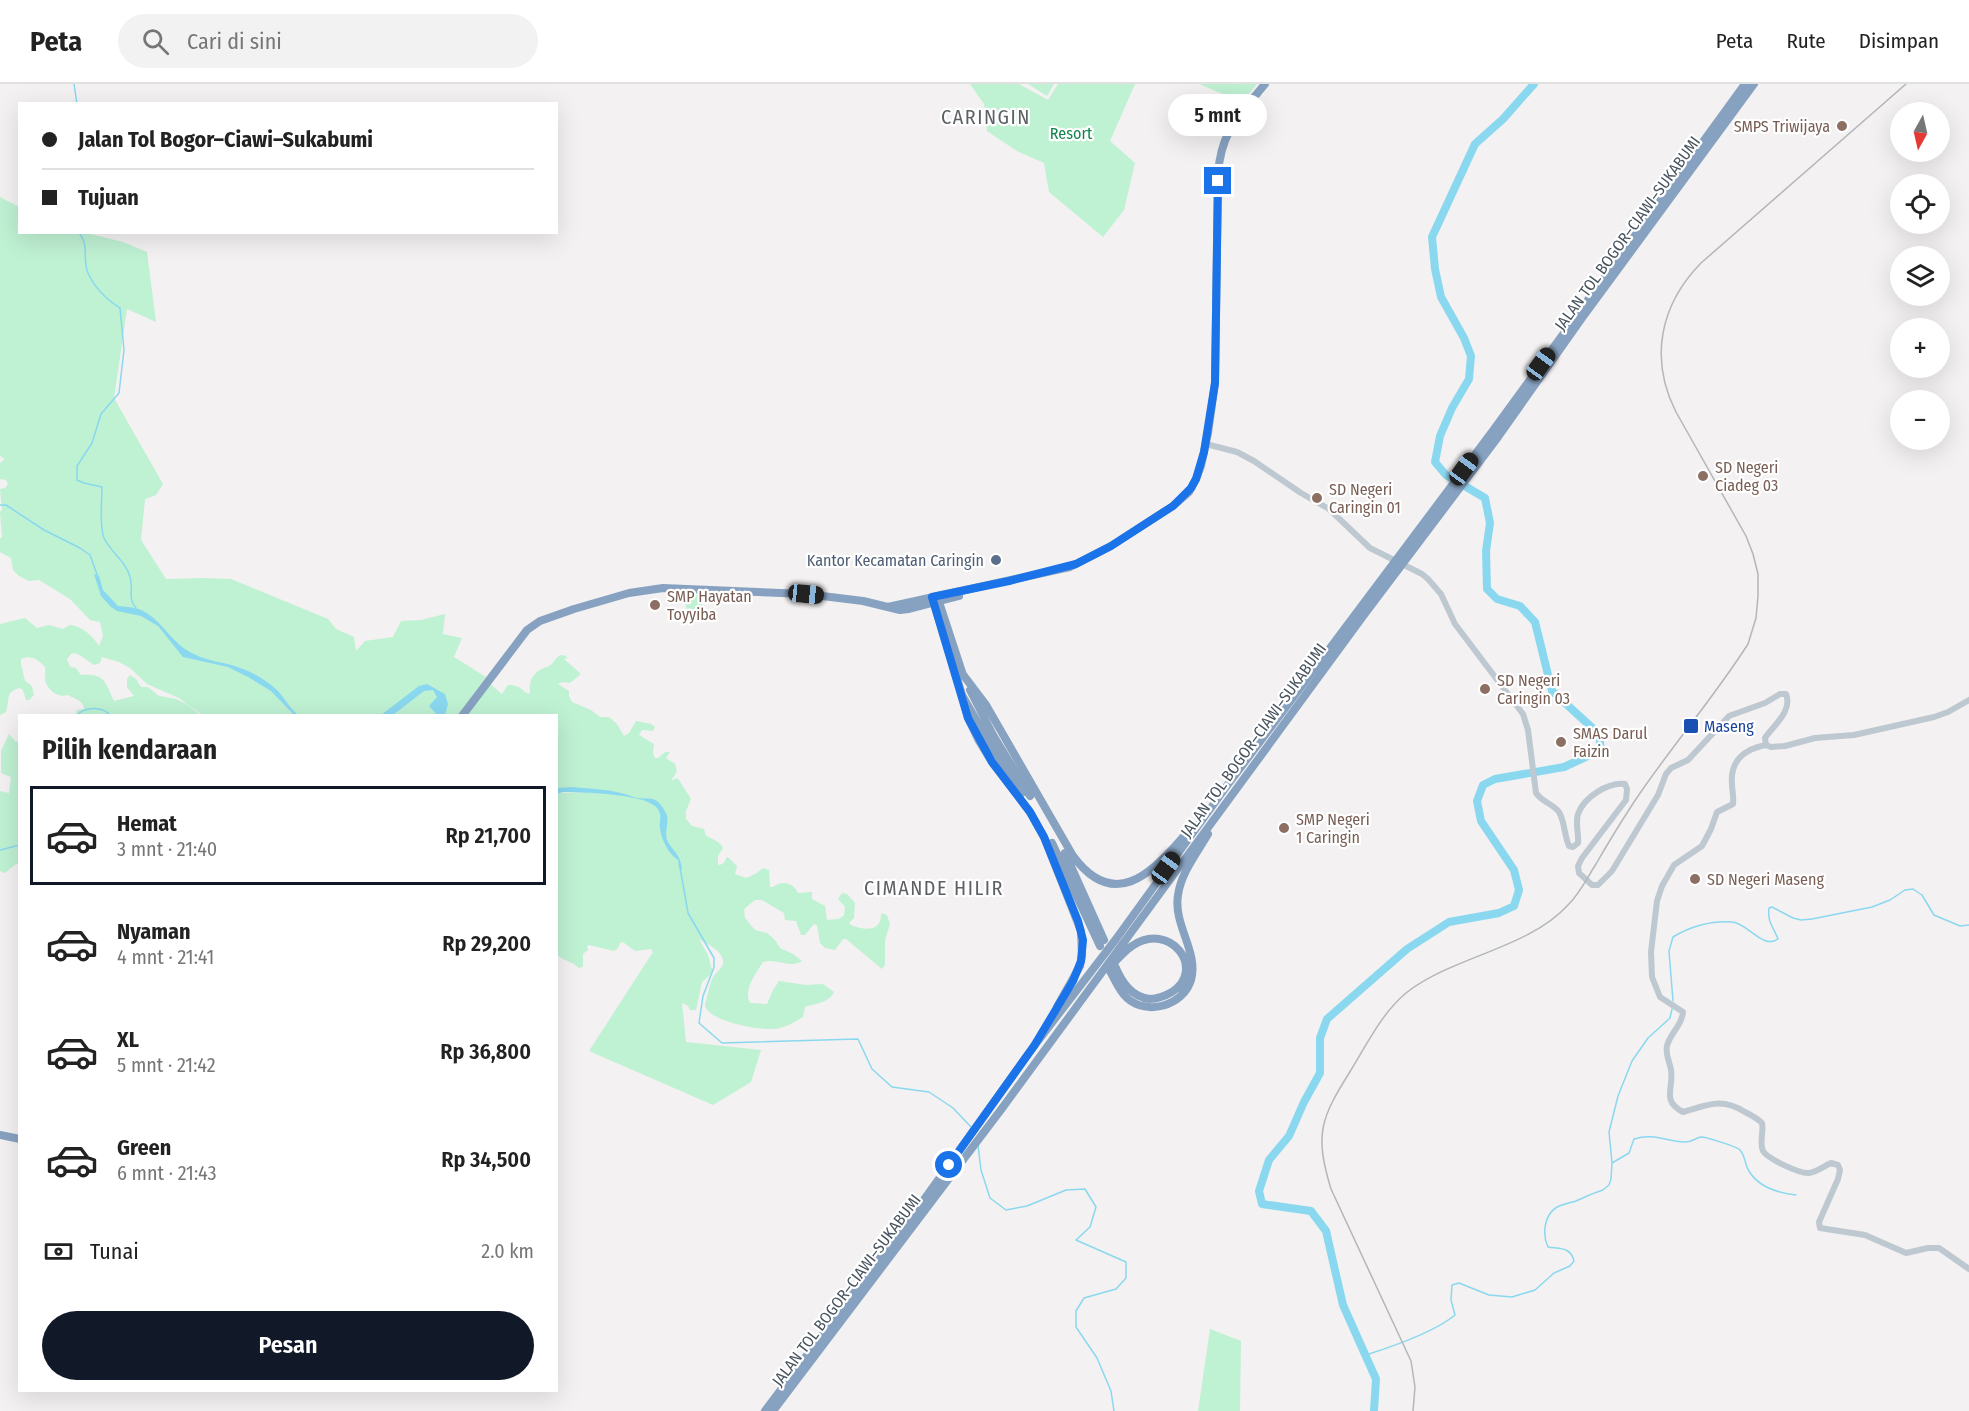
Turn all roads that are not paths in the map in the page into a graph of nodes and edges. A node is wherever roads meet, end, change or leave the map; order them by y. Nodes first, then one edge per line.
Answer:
1 (1265, 84) edge
2 (1745, 84) edge
3 (1754, 84) edge
4 (1495, 435) junction
5 (1206, 444) junction
6 (999, 583) junction
7 (957, 597) junction
8 (935, 599) junction
9 (888, 607) junction
10 (919, 607) junction
11 (940, 615) junction
12 (1333, 651) junction
13 (961, 672) junction
14 (962, 695) junction
15 (1969, 700) edge
16 (464, 714) edge
17 (1766, 745) junction
18 (1226, 787) junction
19 (1236, 788) junction
20 (1089, 988) junction
21 (1034, 1046) junction
22 (0, 1135) edge
23 (18, 1139) edge
24 (925, 1205) junction
25 (1969, 1269) edge
26 (765, 1411) edge
27 (773, 1411) edge

1 - 5 highway
2 - 4 highway, JALAN TOL BOGOR–CIAWI–SUKABUMI
3 - 4 highway, JALAN TOL BOGOR–CIAWI–SUKABUMI
4 - 12 highway, JALAN TOL BOGOR–CIAWI–SUKABUMI
5 - 6 highway
5 - 17 street
6 - 7 highway
6 - 8 highway
7 - 8 highway
7 - 11 highway
8 - 9 highway
8 - 10 highway
8 - 11 highway
9 - 10 highway
9 - 16 highway
10 - 11 highway
11 - 13 highway
11 - 14 highway
12 - 18 highway, JALAN TOL BOGOR–CIAWI–SUKABUMI
12 - 19 highway, JALAN TOL BOGOR–CIAWI–SUKABUMI
13 - 14 highway
13 - 18 highway
14 - 21 highway
15 - 17 street
17 - 25 street
18 - 21 highway, JALAN TOL BOGOR–CIAWI–SUKABUMI
19 - 20 highway, JALAN TOL BOGOR–CIAWI–SUKABUMI
19 - 20 highway
20 - 24 highway, JALAN TOL BOGOR–CIAWI–SUKABUMI
21 - 24 highway, JALAN TOL BOGOR–CIAWI–SUKABUMI
22 - 23 highway
24 - 26 highway, JALAN TOL BOGOR–CIAWI–SUKABUMI
24 - 27 highway, JALAN TOL BOGOR–CIAWI–SUKABUMI

